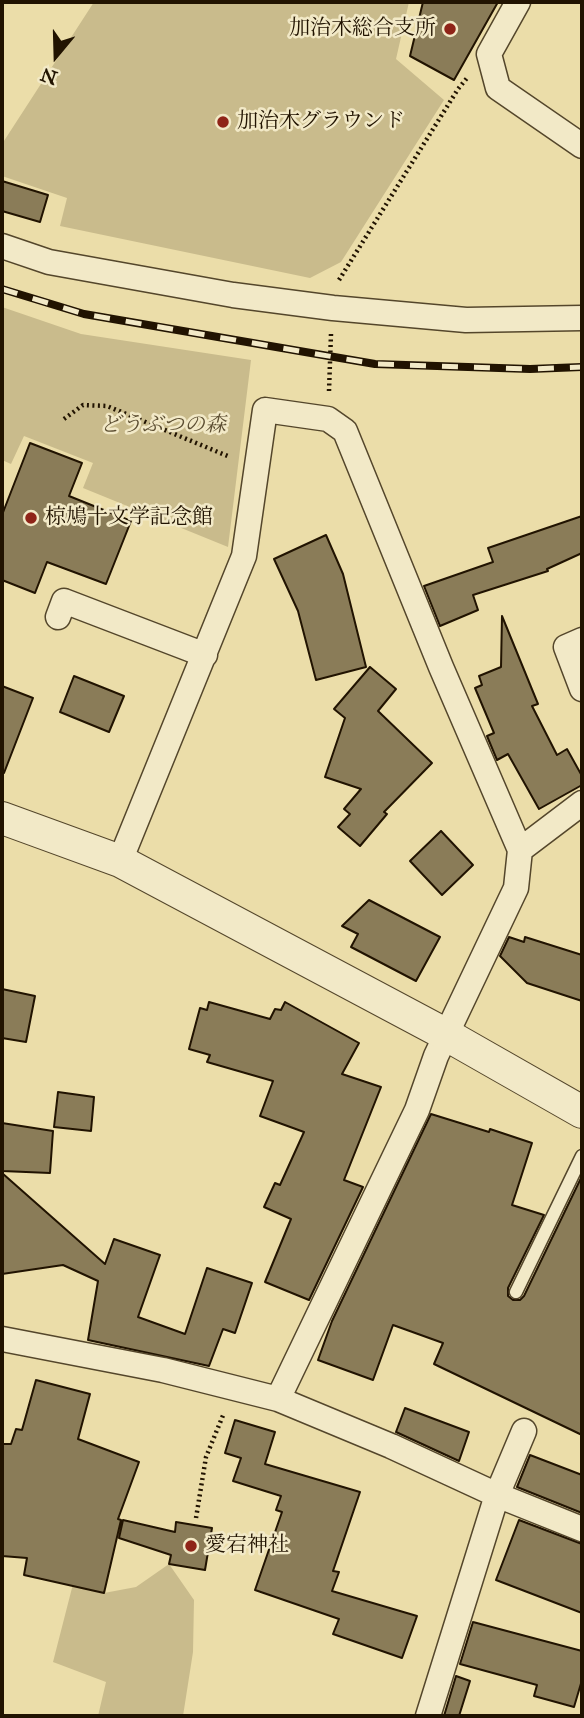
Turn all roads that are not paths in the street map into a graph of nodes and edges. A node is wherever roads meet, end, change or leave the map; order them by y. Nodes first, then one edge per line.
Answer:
1 (518, 2) edge
2 (582, 146) edge
3 (2, 246) edge
4 (582, 317) edge
5 (58, 617) dead end
6 (582, 640) edge
7 (205, 655) junction
8 (582, 690) edge
9 (582, 803) edge
10 (2, 818) edge
11 (520, 850) junction
12 (120, 861) junction
13 (446, 1034) junction
14 (582, 1112) edge
15 (582, 1156) edge
16 (516, 1292) dead end
17 (2, 1339) edge
18 (278, 1399) junction
19 (524, 1432) dead end
20 (497, 1495) junction
21 (582, 1529) edge
22 (428, 1716) edge

1 - 2 street
3 - 4 street
5 - 7 street
6 - 8 street
7 - 11 street
7 - 12 street
9 - 11 street
10 - 12 street
11 - 13 street
12 - 13 street
13 - 14 street
13 - 18 street
15 - 16 lane
17 - 18 street
18 - 20 street
19 - 20 street
20 - 21 street
20 - 22 street

